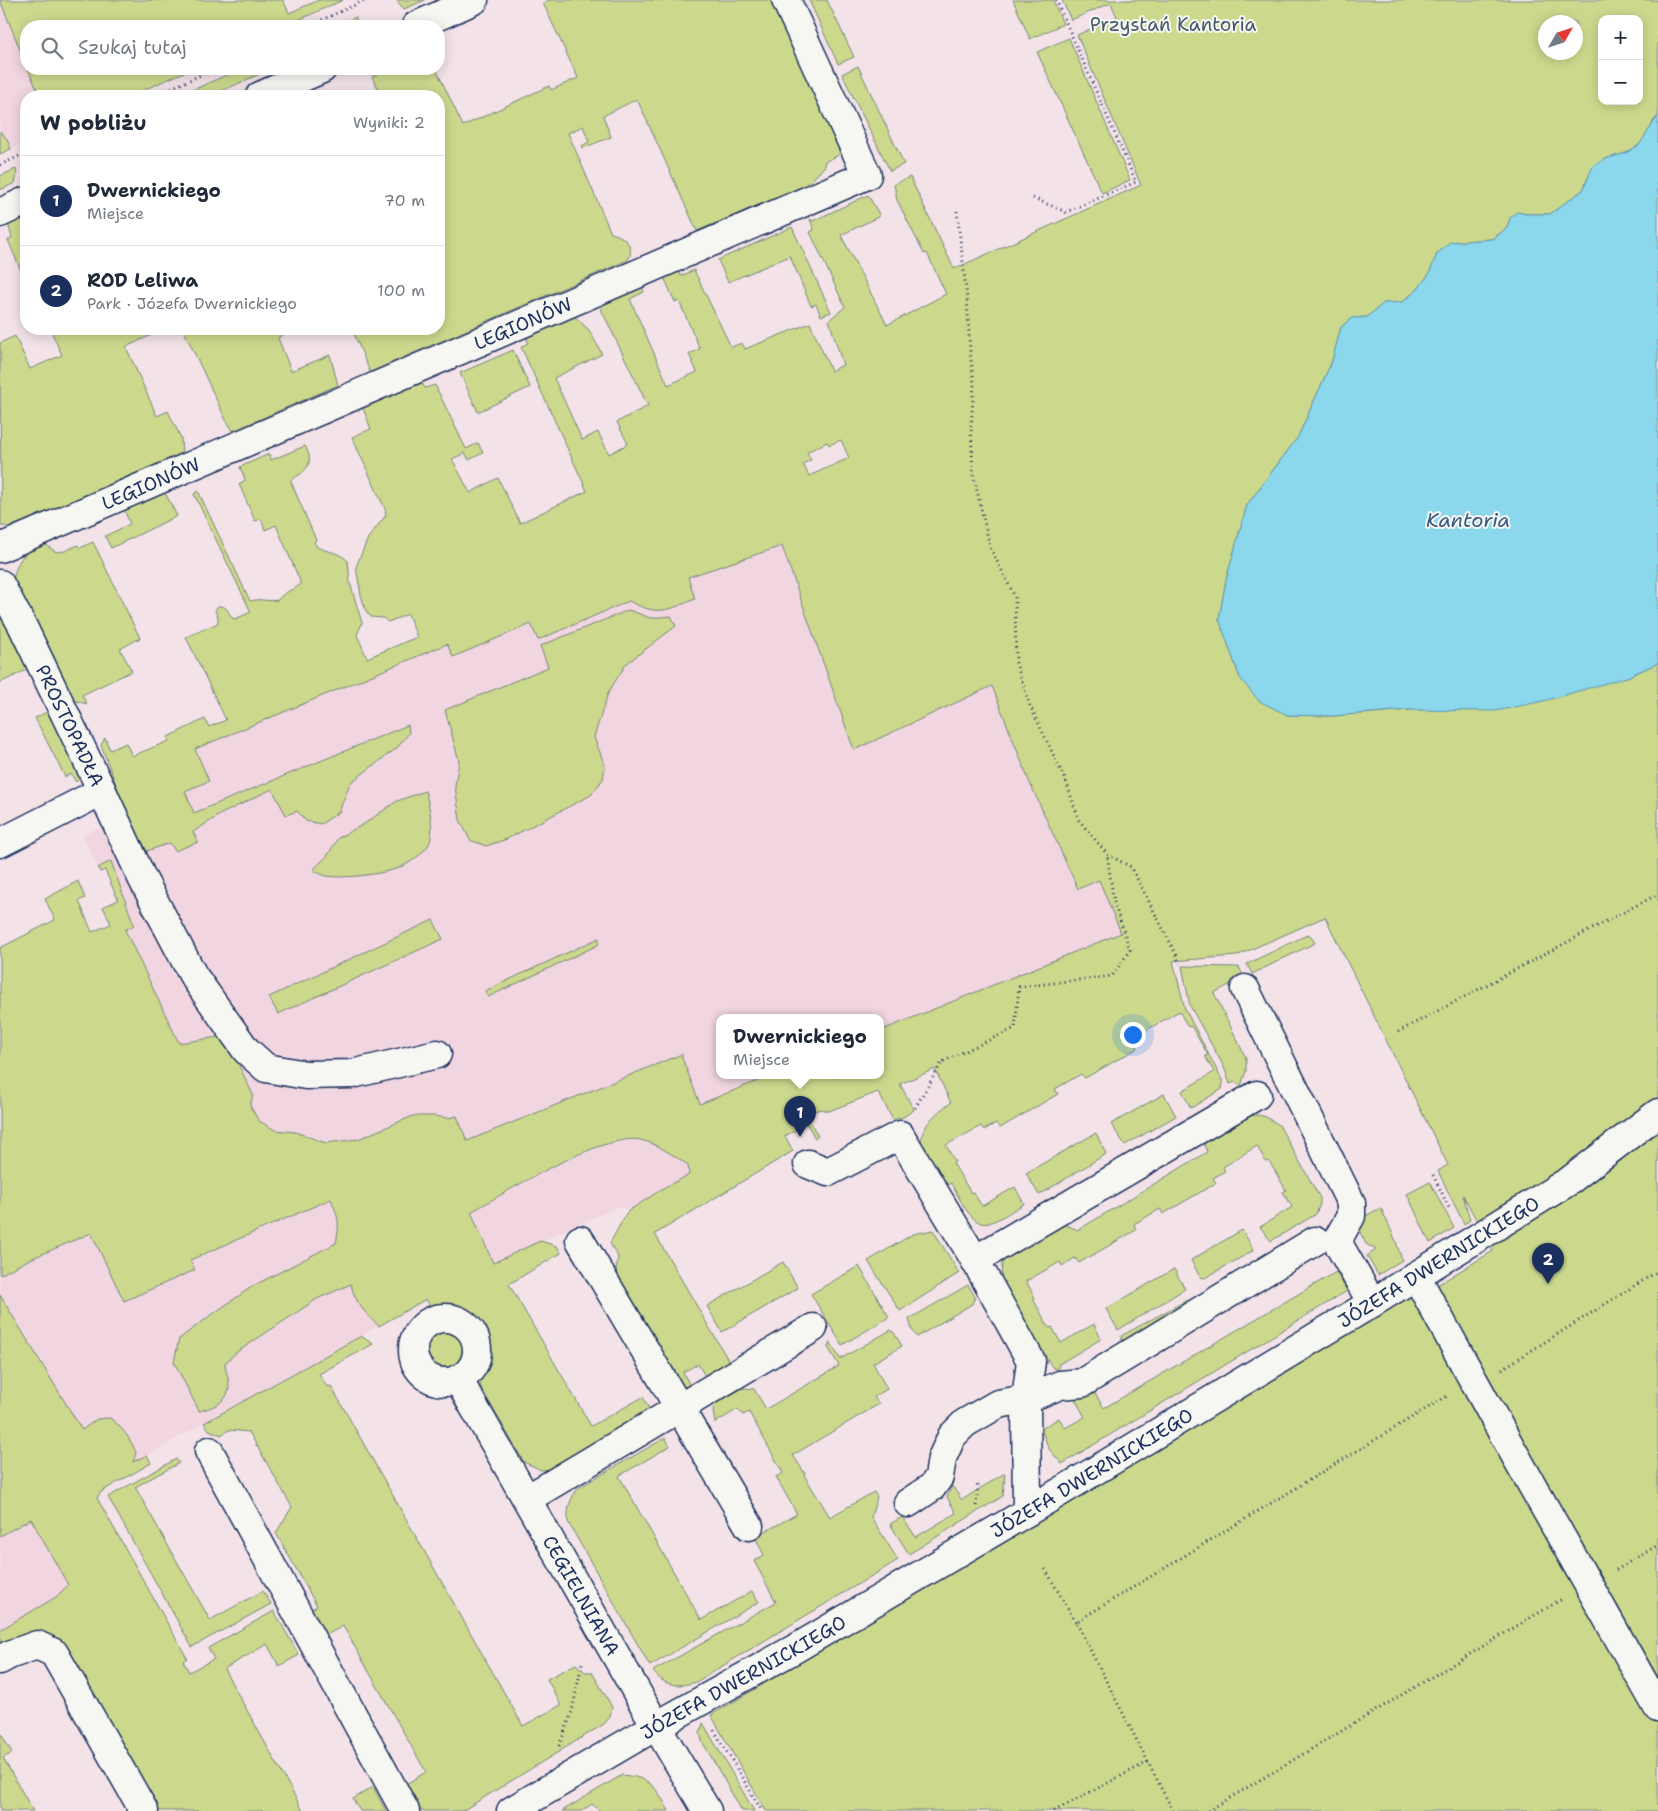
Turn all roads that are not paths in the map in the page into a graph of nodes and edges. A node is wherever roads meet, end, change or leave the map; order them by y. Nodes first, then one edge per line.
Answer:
1 (474, 0) edge
2 (786, 0) edge
3 (429, 20) edge
4 (308, 75) edge
5 (274, 90) edge
6 (20, 204) edge
7 (0, 213) edge
8 (0, 548) edge
9 (0, 584) edge
10 (102, 791) junction
11 (0, 843) edge
12 (1245, 990) dead end
13 (437, 1054) dead end
14 (1257, 1094) dead end
15 (1658, 1112) edge
16 (808, 1164) dead end
17 (580, 1240) dead end
18 (1315, 1241) dead end
19 (975, 1260) junction
20 (1416, 1276) junction
21 (1372, 1303) junction
22 (813, 1328) dead end
23 (458, 1379) dead end
24 (1026, 1399) junction
25 (680, 1407) junction
26 (209, 1451) dead end
27 (527, 1499) junction
28 (908, 1503) dead end
29 (1027, 1512) junction
30 (750, 1526) dead end
31 (0, 1660) edge
32 (1658, 1708) edge
33 (656, 1726) junction
34 (144, 1811) edge
35 (404, 1811) edge
36 (511, 1811) edge
37 (707, 1811) edge

1 - 3 street
2 - 8 street, LEGIONÓW
4 - 5 street
6 - 7 street
9 - 10 street, PROSTOPADŁA
10 - 11 street, PROSTOPADŁA
10 - 13 street
12 - 21 street
14 - 19 street
15 - 20 street, JÓZEFA DWERNICKIEGO
16 - 19 street
17 - 25 street
18 - 24 street
19 - 24 street
20 - 21 street, JÓZEFA DWERNICKIEGO
20 - 32 street
21 - 29 street, JÓZEFA DWERNICKIEGO
22 - 25 street
23 - 27 street, CEGIELNIANA
24 - 28 street
24 - 29 street
25 - 27 street
25 - 30 street
26 - 35 street
27 - 33 street, CEGIELNIANA
29 - 33 street, JÓZEFA DWERNICKIEGO
31 - 34 street
33 - 36 street, JÓZEFA DWERNICKIEGO
33 - 37 street, CEGIELNIANA

